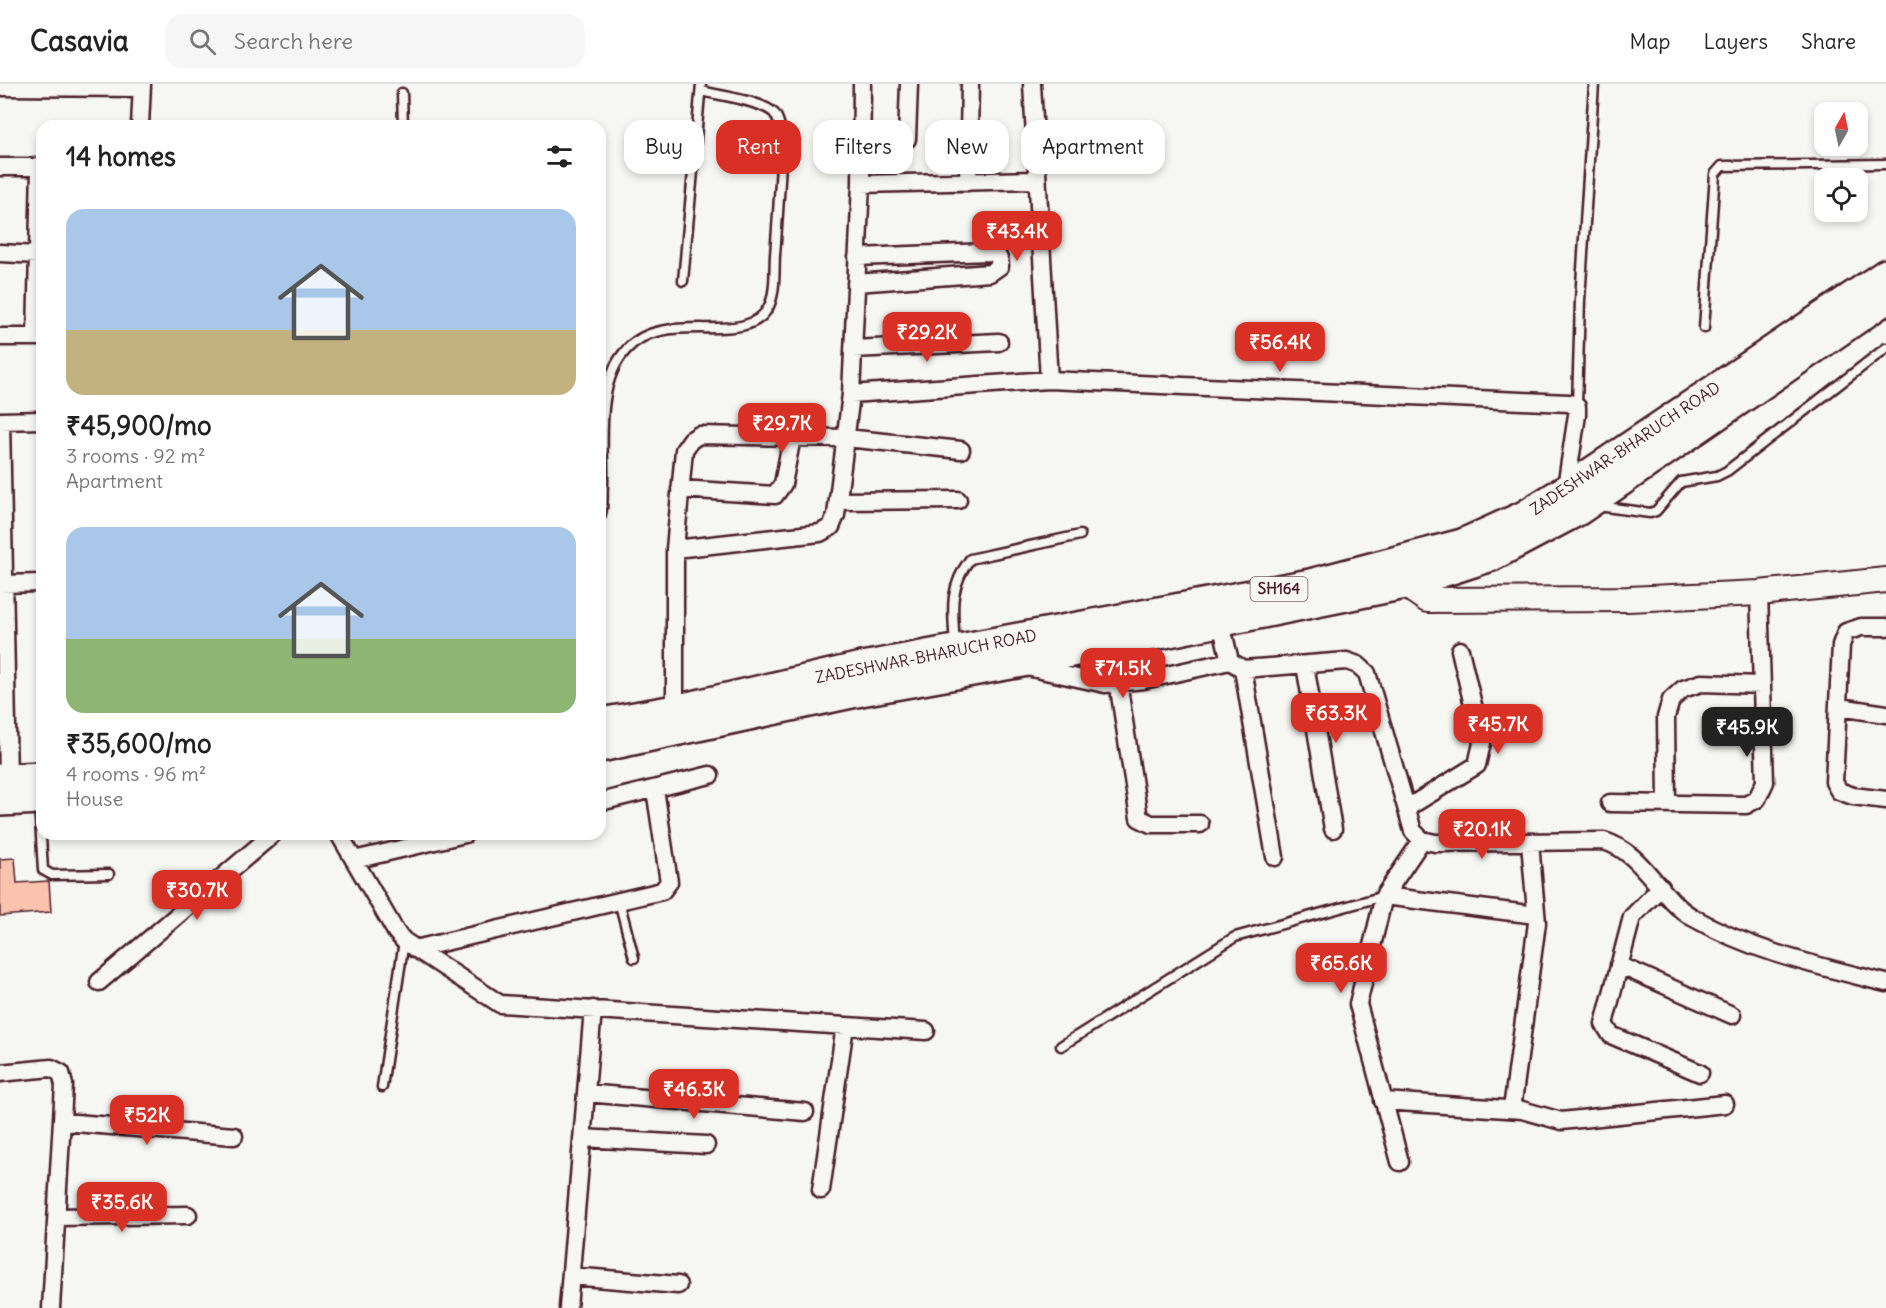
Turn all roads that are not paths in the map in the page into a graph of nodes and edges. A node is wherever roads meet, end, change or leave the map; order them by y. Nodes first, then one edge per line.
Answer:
1 (862, 84) edge
2 (909, 84) edge
3 (970, 84) edge
4 (1032, 84) edge
5 (1594, 84) edge
6 (142, 86) edge
7 (0, 87) edge
8 (701, 87) edge
9 (402, 93) dead end
10 (140, 120) edge
11 (403, 120) edge
12 (861, 120) edge
13 (908, 120) edge
14 (1886, 164) edge
15 (0, 167) edge
16 (36, 167) edge
17 (861, 174) edge
18 (1036, 180) junction
19 (968, 182) junction
20 (861, 184) junction
21 (0, 253) edge
22 (36, 255) edge
23 (857, 257) junction
24 (1886, 273) edge
25 (683, 281) dead end
26 (856, 283) junction
27 (1886, 300) edge
28 (1704, 328) dead end
29 (0, 337) edge
30 (36, 337) edge
31 (999, 342) dead end
32 (1886, 348) edge
33 (853, 349) junction
34 (1049, 380) junction
35 (606, 393) edge
36 (851, 394) junction
37 (1577, 407) junction
38 (36, 420) edge
39 (0, 421) edge
40 (792, 437) junction
41 (846, 438) junction
42 (961, 450) dead end
43 (680, 489) junction
44 (958, 500) dead end
45 (838, 501) junction
46 (1575, 503) junction
47 (1080, 536) dead end
48 (675, 549) junction
49 (1886, 580) edge
50 (36, 583) edge
51 (1, 584) edge
52 (1405, 585) junction
53 (1759, 593) junction
54 (1221, 624) junction
55 (1886, 627) edge
56 (955, 650) junction
57 (1460, 650) dead end
58 (1017, 664) junction
59 (1236, 665) junction
60 (1305, 665) junction
61 (1118, 682) junction
62 (1762, 685) junction
63 (1839, 707) junction
64 (675, 709) junction
65 (1886, 714) edge
66 (606, 721) edge
67 (606, 747) edge
68 (710, 776) dead end
69 (3, 786) edge
70 (655, 789) junction
71 (36, 791) edge
72 (1886, 800) edge
73 (606, 801) edge
74 (1667, 803) junction
75 (1610, 804) dead end
76 (1407, 808) junction
77 (1200, 824) dead end
78 (1333, 829) dead end
79 (42, 840) edge
80 (266, 840) edge
81 (342, 840) edge
82 (439, 840) edge
83 (1422, 840) junction
84 (1530, 843) junction
85 (1275, 857) dead end
86 (354, 860) junction
87 (109, 874) dead end
88 (1661, 887) junction
89 (1384, 896) junction
90 (618, 901) junction
91 (1536, 915) junction
92 (410, 945) junction
93 (634, 958) dead end
94 (1619, 965) junction
95 (99, 982) dead end
96 (1886, 983) edge
97 (593, 1009) junction
98 (1732, 1015) dead end
99 (845, 1026) junction
100 (926, 1031) dead end
101 (1061, 1046) dead end
102 (0, 1073) edge
103 (1700, 1073) dead end
104 (382, 1087) dead end
105 (586, 1092) junction
106 (1383, 1101) junction
107 (1725, 1104) dead end
108 (1512, 1109) junction
109 (805, 1112) dead end
110 (63, 1122) junction
111 (234, 1136) dead end
112 (582, 1138) junction
113 (706, 1145) dead end
114 (1400, 1162) dead end
115 (821, 1190) dead end
116 (188, 1215) dead end
117 (57, 1217) junction
118 (571, 1276) junction
119 (678, 1285) dead end
120 (51, 1308) edge
121 (568, 1308) edge

1 - 12 street
2 - 13 street
3 - 19 street
4 - 18 street
5 - 37 lane
6 - 7 street
6 - 10 street
8 - 25 lane
8 - 35 lane
9 - 11 lane
14 - 28 lane
15 - 16 street
17 - 20 street
18 - 19 street
18 - 34 street
19 - 20 street
20 - 23 street
21 - 22 street
23 - 26 street
23 - 26 street
24 - 46 main road, ZADESHWAR-BHARUCH ROAD / SH164
26 - 33 street
27 - 46 main road, ZADESHWAR-BHARUCH ROAD / SH164
29 - 30 street
31 - 33 street
32 - 46 lane
33 - 36 street
34 - 36 street
34 - 37 street
36 - 41 street
37 - 46 street
38 - 39 street
39 - 51 street
40 - 41 street
40 - 43 street
40 - 43 street
41 - 42 street
41 - 45 street
43 - 48 street
44 - 45 street
45 - 48 street
46 - 52 main road, ZADESHWAR-BHARUCH ROAD / SH164
46 - 56 main road, ZADESHWAR-BHARUCH ROAD / SH164
47 - 56 lane
48 - 64 street
49 - 53 street
50 - 51 street
51 - 69 street
52 - 53 street
52 - 54 main road, ZADESHWAR-BHARUCH ROAD / SH164
53 - 62 street
54 - 58 main road, ZADESHWAR-BHARUCH ROAD / SH164
54 - 59 street
55 - 63 street
56 - 64 main road, ZADESHWAR-BHARUCH ROAD / SH164
57 - 76 street
58 - 61 street
58 - 67 main road, ZADESHWAR-BHARUCH ROAD / SH164
59 - 60 street
59 - 61 street
59 - 85 street
60 - 76 street
60 - 78 street
61 - 77 street
62 - 74 street
62 - 74 street
63 - 65 street
63 - 72 street
64 - 66 main road, ZADESHWAR-BHARUCH ROAD / SH164
68 - 70 street
69 - 71 main road
70 - 73 street
70 - 90 street
74 - 75 street
76 - 83 street
79 - 87 lane
80 - 95 street
81 - 86 street
82 - 86 street
83 - 84 street
83 - 89 street
84 - 88 street
84 - 91 street
86 - 92 street
88 - 94 street
88 - 96 street
89 - 91 street
89 - 101 lane
89 - 106 street
90 - 92 street
90 - 93 lane
91 - 108 street
92 - 97 street
92 - 104 lane
94 - 98 street
94 - 103 street
97 - 99 street
97 - 105 street
99 - 100 street
99 - 115 street
102 - 110 street
105 - 109 street
105 - 112 street
106 - 108 street
106 - 114 street
107 - 108 street
110 - 111 street
110 - 117 street
112 - 113 street
112 - 118 street
116 - 117 street
117 - 120 street
118 - 119 street
118 - 121 street

